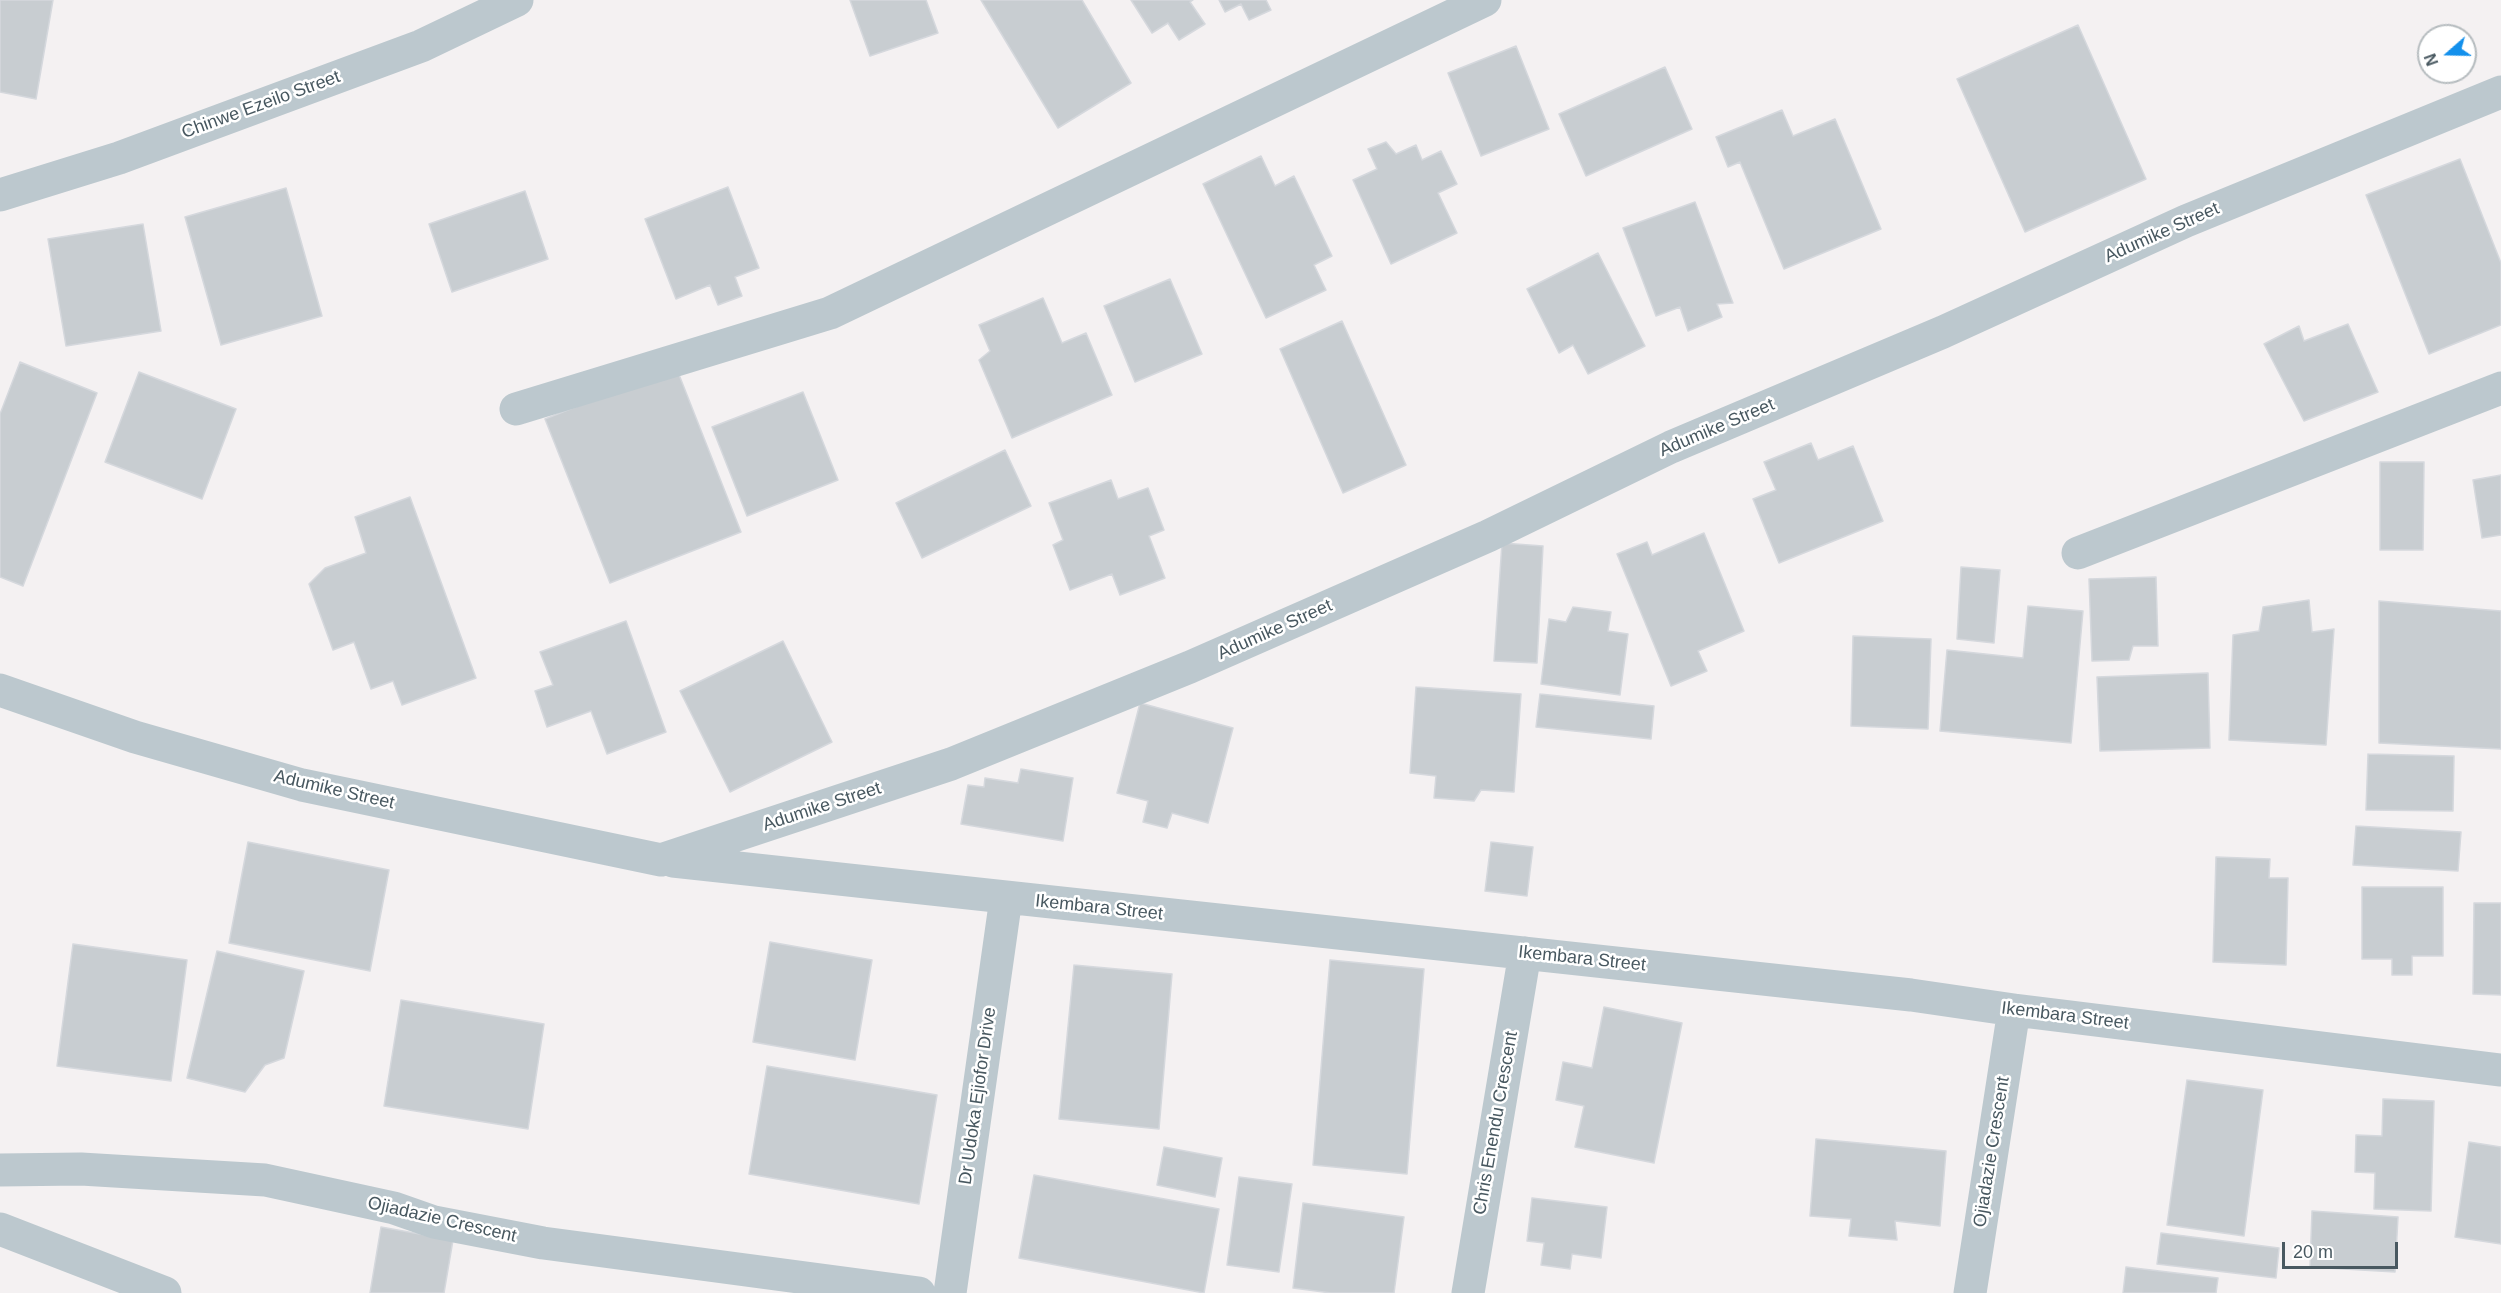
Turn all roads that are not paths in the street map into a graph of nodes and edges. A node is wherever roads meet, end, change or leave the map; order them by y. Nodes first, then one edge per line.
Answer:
1 (517, 0) edge
2 (1485, 0) edge
3 (2501, 92) edge
4 (0, 195) edge
5 (2501, 388) edge
6 (516, 409) dead end
7 (2078, 553) dead end
8 (0, 690) edge
9 (662, 860) junction
10 (1006, 898) junction
11 (1525, 953) junction
12 (2014, 1010) junction
13 (2501, 1070) edge
14 (0, 1170) edge
15 (0, 1229) edge
16 (165, 1293) edge
17 (920, 1293) edge
18 (950, 1293) edge
19 (1468, 1293) edge
20 (1970, 1293) edge

1 - 4 street, Chinwe Ezeilo Street
2 - 6 street
3 - 9 street, Adumike Street
5 - 7 street
8 - 9 street, Adumike Street
9 - 10 street, Ikembara Street
10 - 11 street, Ikembara Street
10 - 18 street, Dr Udoka Ejiofor Drive
11 - 12 street, Ikembara Street
11 - 19 street, Chris Enendu Crescent
12 - 13 street, Ikembara Street
12 - 20 street, Ojiadazie Crescent
14 - 17 street, Ojiadazie Crescent
15 - 16 street

